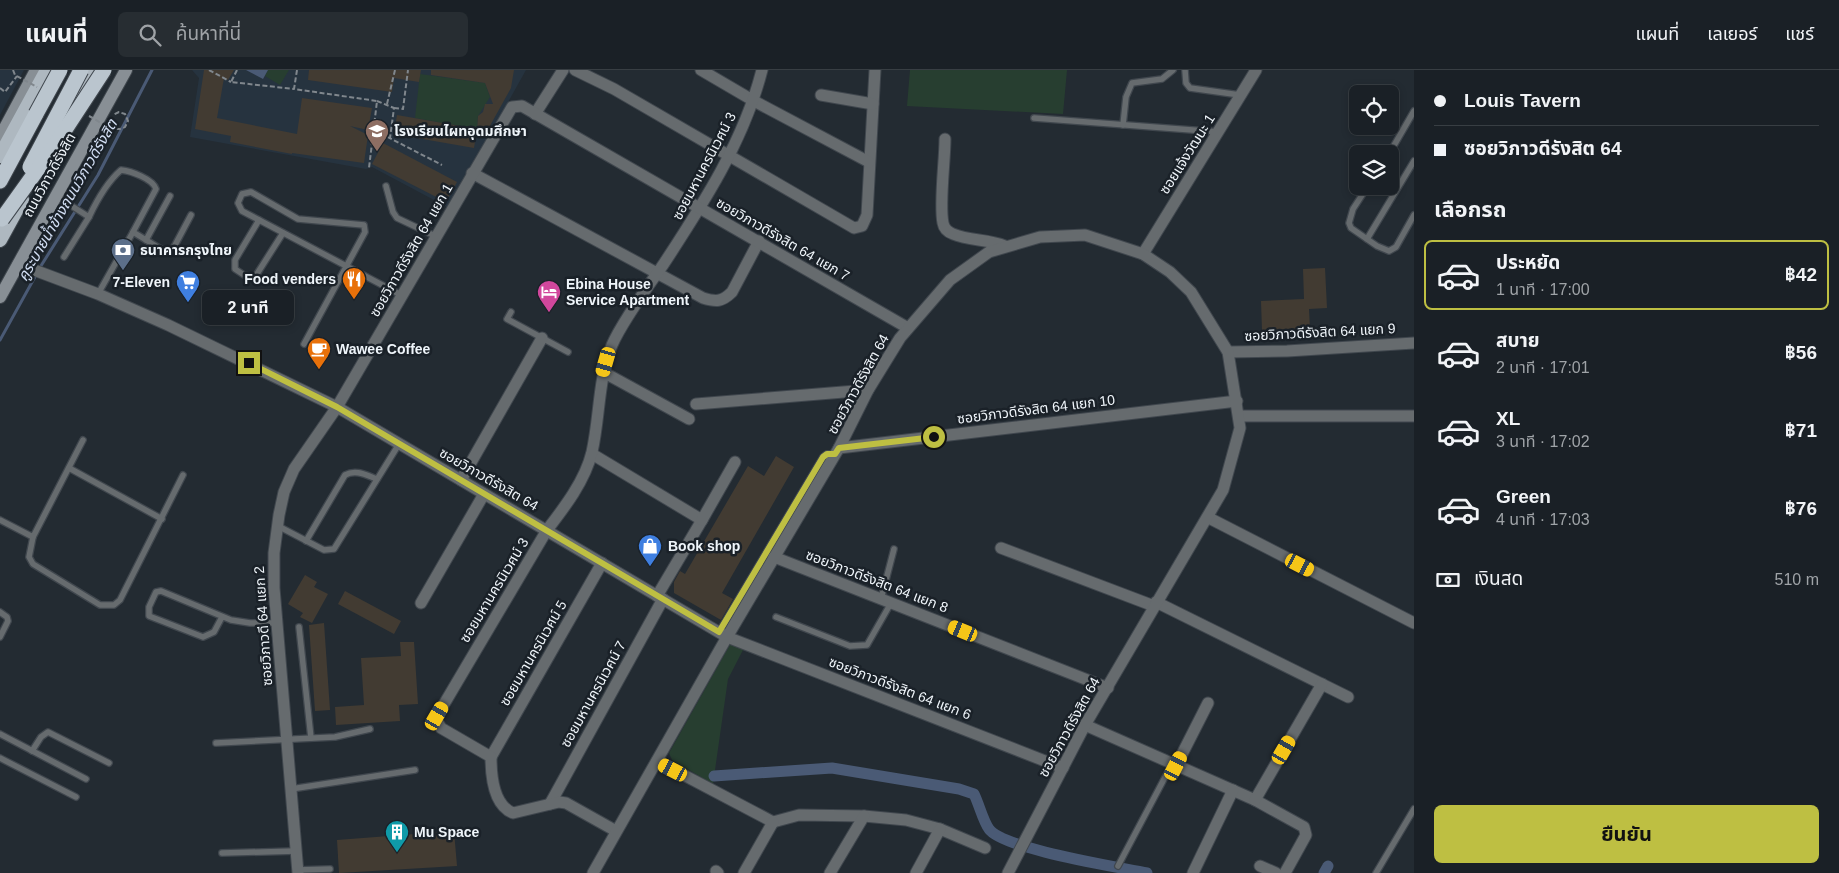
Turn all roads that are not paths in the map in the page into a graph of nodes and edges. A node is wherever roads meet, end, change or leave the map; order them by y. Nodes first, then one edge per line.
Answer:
1 (36, 70) edge
2 (47, 70) edge
3 (53, 70) edge
4 (60, 70) edge
5 (81, 70) edge
6 (93, 70) edge
7 (104, 70) edge
8 (126, 70) edge
9 (563, 70) edge
10 (575, 70) edge
11 (700, 70) edge
12 (762, 70) edge
13 (875, 70) edge
14 (1173, 70) edge
15 (1185, 70) edge
16 (1256, 70) edge
17 (822, 95) dead end
18 (1240, 95) junction
19 (754, 102) junction
20 (873, 104) junction
21 (512, 107) joint
22 (36, 114) junction
23 (535, 114) junction
24 (1413, 114) edge
25 (1034, 118) dead end
26 (1123, 125) junction
27 (1219, 132) junction
28 (0, 137) edge
29 (946, 139) dead end
30 (1394, 145) edge
31 (0, 156) edge
32 (728, 157) junction
33 (1414, 161) edge
34 (869, 162) junction
35 (472, 173) junction
36 (0, 181) edge
37 (386, 186) dead end
38 (1362, 195) edge
39 (56, 196) junction
40 (170, 196) dead end
41 (700, 209) junction
42 (191, 215) dead end
43 (1414, 215) edge
44 (89, 217) junction
45 (1, 220) edge
46 (258, 220) junction
47 (133, 232) junction
48 (283, 233) junction
49 (435, 236) junction
50 (1367, 239) junction
51 (0, 240) edge
52 (146, 240) junction
53 (759, 241) junction
54 (1005, 246) junction
55 (1143, 254) junction
56 (64, 258) dead end
57 (18, 264) junction
58 (346, 267) junction
59 (657, 274) junction
60 (98, 294) junction
61 (403, 296) junction
62 (0, 297) edge
63 (511, 312) dead end
64 (908, 328) junction
65 (542, 338) junction
66 (1414, 343) edge
67 (304, 344) dead end
68 (568, 352) dead end
69 (1228, 352) junction
70 (603, 372) junction
71 (868, 390) junction
72 (1237, 401) junction
73 (696, 404) dead end
74 (337, 407) junction
75 (1239, 416) junction
76 (1414, 416) edge
77 (689, 419) dead end
78 (83, 440) dead end
79 (399, 444) junction
80 (837, 451) junction
81 (592, 454) junction
82 (735, 462) dead end
83 (69, 468) junction
84 (183, 475) dead end
85 (377, 479) junction
86 (461, 480) junction
87 (484, 494) junction
88 (1208, 518) junction
89 (162, 519) junction
90 (0, 520) edge
91 (702, 520) junction
92 (277, 526) junction
93 (546, 530) junction
94 (33, 537) junction
95 (306, 541) junction
96 (1001, 548) dead end
97 (894, 549) dead end
98 (774, 557) junction
99 (602, 563) junction
100 (660, 597) junction
101 (886, 601) junction
102 (421, 603) dead end
103 (1155, 604) junction
104 (0, 612) edge
105 (222, 616) junction
106 (776, 617) dead end
107 (276, 622) junction
108 (1414, 623) edge
109 (299, 627) dead end
110 (723, 634) junction
111 (0, 637) edge
112 (1322, 684) junction
113 (1108, 688) junction
114 (1348, 696) dead end
115 (1208, 703) dead end
116 (1085, 725) junction
117 (370, 729) dead end
118 (0, 734) edge
119 (311, 738) junction
120 (286, 739) junction
121 (216, 743) dead end
122 (32, 751) junction
123 (0, 758) edge
124 (491, 758) junction
125 (656, 761) junction
126 (109, 763) dead end
127 (1174, 765) junction
128 (1063, 768) junction
129 (415, 770) dead end
130 (86, 779) dead end
131 (291, 790) junction
132 (1233, 790) junction
133 (76, 797) dead end
134 (1255, 800) junction
135 (550, 804) junction
136 (1414, 809) edge
137 (864, 816) junction
138 (773, 822) junction
139 (940, 829) junction
140 (616, 831) junction
141 (985, 848) dead end
142 (296, 851) junction
143 (222, 853) dead end
144 (1118, 866) dead end
145 (1260, 866) dead end
146 (330, 869) dead end
147 (298, 872) edge
148 (593, 873) edge
149 (744, 873) edge
150 (830, 873) edge
151 (916, 873) edge
152 (1008, 873) edge
153 (1193, 873) edge
154 (1276, 873) edge
155 (1285, 873) edge
156 (1376, 873) edge

1 - 28 main road
2 - 31 highway
3 - 22 highway, bridge
4 - 22 highway, bridge
5 - 45 highway, bridge
6 - 51 highway, ถนนวิภาวดีรังสิต
7 - 45 highway, bridge
8 - 39 main road, ถนนวิภาวดีรังสิต
9 - 23 street
10 - 32 street
11 - 19 street
12 - 19 street, ซอยมหานครนิเวศน์ 3
13 - 20 street
14 - 26 lane
15 - 18 lane
16 - 18 street, ซอยแจ้งวัฒนะ 1
17 - 20 street
18 - 27 street, ซอยแจ้งวัฒนะ 1
19 - 32 street, ซอยมหานครนิเวศน์ 3
19 - 34 street
20 - 34 street
21 - 23 street, ซอยวิภาวดีรังสิต 64 แยก 7
21 - 35 street, ซอยวิภาวดีรังสิต 64 แยก 1
22 - 36 highway
23 - 41 street, ซอยวิภาวดีรังสิต 64 แยก 7
24 - 30 lane
25 - 26 lane
26 - 27 lane
27 - 55 street, ซอยแจ้งวัฒนะ 1
29 - 54 street
32 - 34 street
32 - 41 street, ซอยมหานครนิเวศน์ 3
33 - 50 lane
35 - 49 street, ซอยวิภาวดีรังสิต 64 แยก 1
35 - 59 street
37 - 49 lane
38 - 50 lane
39 - 44 lane
39 - 57 main road, ถนนวิภาวดีรังสิต
40 - 52 lane
41 - 53 street, ซอยวิภาวดีรังสิต 64 แยก 7
41 - 59 street, ซอยมหานครนิเวศน์ 3
42 - 52 lane
43 - 50 lane
44 - 47 lane
44 - 56 lane
46 - 48 lane
46 - 48 lane
46 - 58 lane
47 - 52 lane
47 - 60 lane
48 - 58 lane
49 - 61 street, ซอยวิภาวดีรังสิต 64 แยก 1
53 - 59 street
53 - 64 street, ซอยวิภาวดีรังสิต 64 แยก 7
54 - 55 street, ซอยวิภาวดีรังสิต 64
54 - 64 street, ซอยวิภาวดีรังสิต 64
55 - 69 street, ซอยวิภาวดีรังสิต 64
57 - 60 street, ซอยวิภาวดีรังสิต 64
57 - 62 main road, ถนนวิภาวดีรังสิต
58 - 61 lane
58 - 67 lane
59 - 70 street, ซอยมหานครนิเวศน์ 3
60 - 74 street, ซอยวิภาวดีรังสิต 64
61 - 74 street, ซอยวิภาวดีรังสิต 64 แยก 1
63 - 65 lane
64 - 71 street, ซอยวิภาวดีรังสิต 64
65 - 68 lane
65 - 86 street
66 - 69 street, ซอยวิภาวดีรังสิต 64 แยก 9
69 - 72 street, ซอยวิภาวดีรังสิต 64
70 - 77 street
70 - 81 street, ซอยมหานครนิเวศน์ 3
71 - 73 street
71 - 80 street, ซอยวิภาวดีรังสิต 64
72 - 75 street, ซอยวิภาวดีรังสิต 64
72 - 80 street, ซอยวิภาวดีรังสิต 64 แยก 10
74 - 79 street, ซอยวิภาวดีรังสิต 64
74 - 92 street, ซอยวิภาวดี 64 แยก 2
75 - 76 street
75 - 88 street, ซอยวิภาวดีรังสิต 64
78 - 83 lane
79 - 85 lane
79 - 86 street, ซอยวิภาวดีรังสิต 64
80 - 98 street, ซอยวิภาวดีรังสิต 64
80 - 110 lane
81 - 91 street
81 - 93 street, ซอยมหานครนิเวศน์ 3
82 - 91 street, ซอยมหานครนิเวศน์ 7
83 - 89 lane
83 - 94 lane
84 - 89 lane
85 - 95 lane
85 - 95 lane
86 - 87 street, ซอยวิภาวดีรังสิต 64
87 - 93 street, ซอยวิภาวดีรังสิต 64
87 - 102 street
88 - 103 street, ซอยวิภาวดีรังสิต 64
88 - 108 street
89 - 94 lane
90 - 94 lane
91 - 100 street, ซอยมหานครนิเวศน์ 7
92 - 95 lane
92 - 107 street, ซอยวิภาวดี 64 แยก 2
93 - 99 street, ซอยวิภาวดีรังสิต 64
93 - 124 street, ซอยมหานครนิเวศน์ 3
96 - 103 street
97 - 101 lane
98 - 101 street, ซอยวิภาวดีรังสิต 64 แยก 8
98 - 110 street, ซอยวิภาวดีรังสิต 64
99 - 100 street, ซอยวิภาวดีรังสิต 64
99 - 124 street, ซอยมหานครนิเวศน์ 5
100 - 110 street, ซอยวิภาวดีรังสิต 64
100 - 135 street, ซอยมหานครนิเวศน์ 7
101 - 106 lane
101 - 113 street, ซอยวิภาวดีรังสิต 64 แยก 8
103 - 112 street
103 - 113 street, ซอยวิภาวดีรังสิต 64
104 - 111 lane
105 - 105 lane
105 - 107 lane
107 - 120 street, ซอยวิภาวดี 64 แยก 2
109 - 119 lane
110 - 125 street
110 - 128 street, ซอยวิภาวดีรังสิต 64 แยก 6
112 - 114 street
112 - 134 street
113 - 116 street, ซอยวิภาวดีรังสิต 64
115 - 127 street
116 - 127 street
116 - 128 street, ซอยวิภาวดีรังสิต 64
117 - 119 lane
118 - 122 lane
119 - 120 lane
120 - 121 lane
120 - 131 street, ซอยวิภาวดี 64 แยก 2
122 - 126 lane
122 - 130 lane
123 - 133 lane
124 - 135 street
125 - 138 street
125 - 140 street
127 - 132 street
127 - 144 lane
128 - 152 street, ซอยวิภาวดีรังสิต 64
129 - 131 lane
131 - 142 street, ซอยวิภาวดี 64 แยก 2
132 - 134 street
132 - 153 street
134 - 155 street
135 - 140 street
136 - 156 lane
137 - 138 street
137 - 139 street
137 - 150 street
138 - 149 street
139 - 141 street
139 - 151 street
140 - 148 street
142 - 143 lane
142 - 147 street, ซอยวิภาวดี 64 แยก 2
145 - 154 street
146 - 147 lane

